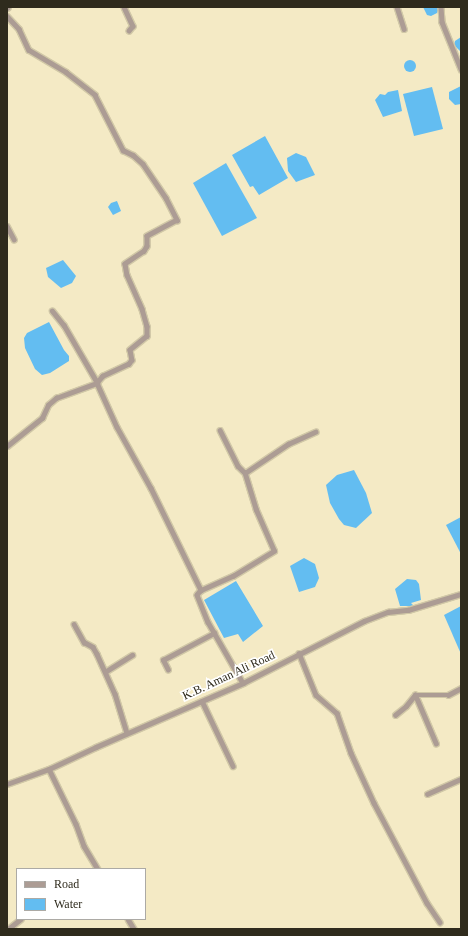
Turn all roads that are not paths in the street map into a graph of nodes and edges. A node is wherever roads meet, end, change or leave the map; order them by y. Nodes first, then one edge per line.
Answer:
1 (124, 7) edge
2 (397, 7) edge
3 (441, 7) edge
4 (7, 16) edge
5 (404, 29) dead end
6 (129, 32) dead end
7 (461, 69) edge
8 (7, 226) edge
9 (14, 239) dead end
10 (52, 311) dead end
11 (97, 383) junction
12 (220, 430) dead end
13 (315, 432) dead end
14 (7, 446) edge
15 (246, 473) junction
16 (201, 590) junction
17 (461, 594) edge
18 (74, 624) dead end
19 (214, 632) junction
20 (299, 653) junction
21 (132, 655) dead end
22 (168, 670) dead end
23 (105, 672) junction
24 (243, 683) junction
25 (461, 688) edge
26 (415, 695) junction
27 (202, 701) junction
28 (395, 715) dead end
29 (127, 733) junction
30 (436, 744) dead end
31 (233, 766) dead end
32 (49, 769) junction
33 (461, 779) edge
34 (7, 784) edge
35 (427, 794) dead end
36 (97, 868) edge
37 (20, 920) edge
38 (129, 920) edge
39 (440, 922) dead end
40 (8, 929) edge
41 (134, 929) edge

1 - 6 street
2 - 5 street
3 - 7 street
4 - 11 street
8 - 9 street
10 - 11 street
11 - 14 street
11 - 16 street
12 - 15 street
13 - 15 street
15 - 16 street
16 - 19 street
17 - 20 street, K.B. Aman Ali Road
18 - 23 street
19 - 22 street
19 - 24 street
20 - 24 street, K.B. Aman Ali Road
20 - 39 street
21 - 23 street
23 - 29 street
24 - 27 street, K.B. Aman Ali Road
25 - 26 street
26 - 28 street
26 - 30 street
27 - 29 street, K.B. Aman Ali Road
27 - 31 street
29 - 32 street, K.B. Aman Ali Road
32 - 34 street, K.B. Aman Ali Road
32 - 36 street
33 - 35 street
37 - 40 street
38 - 41 street

